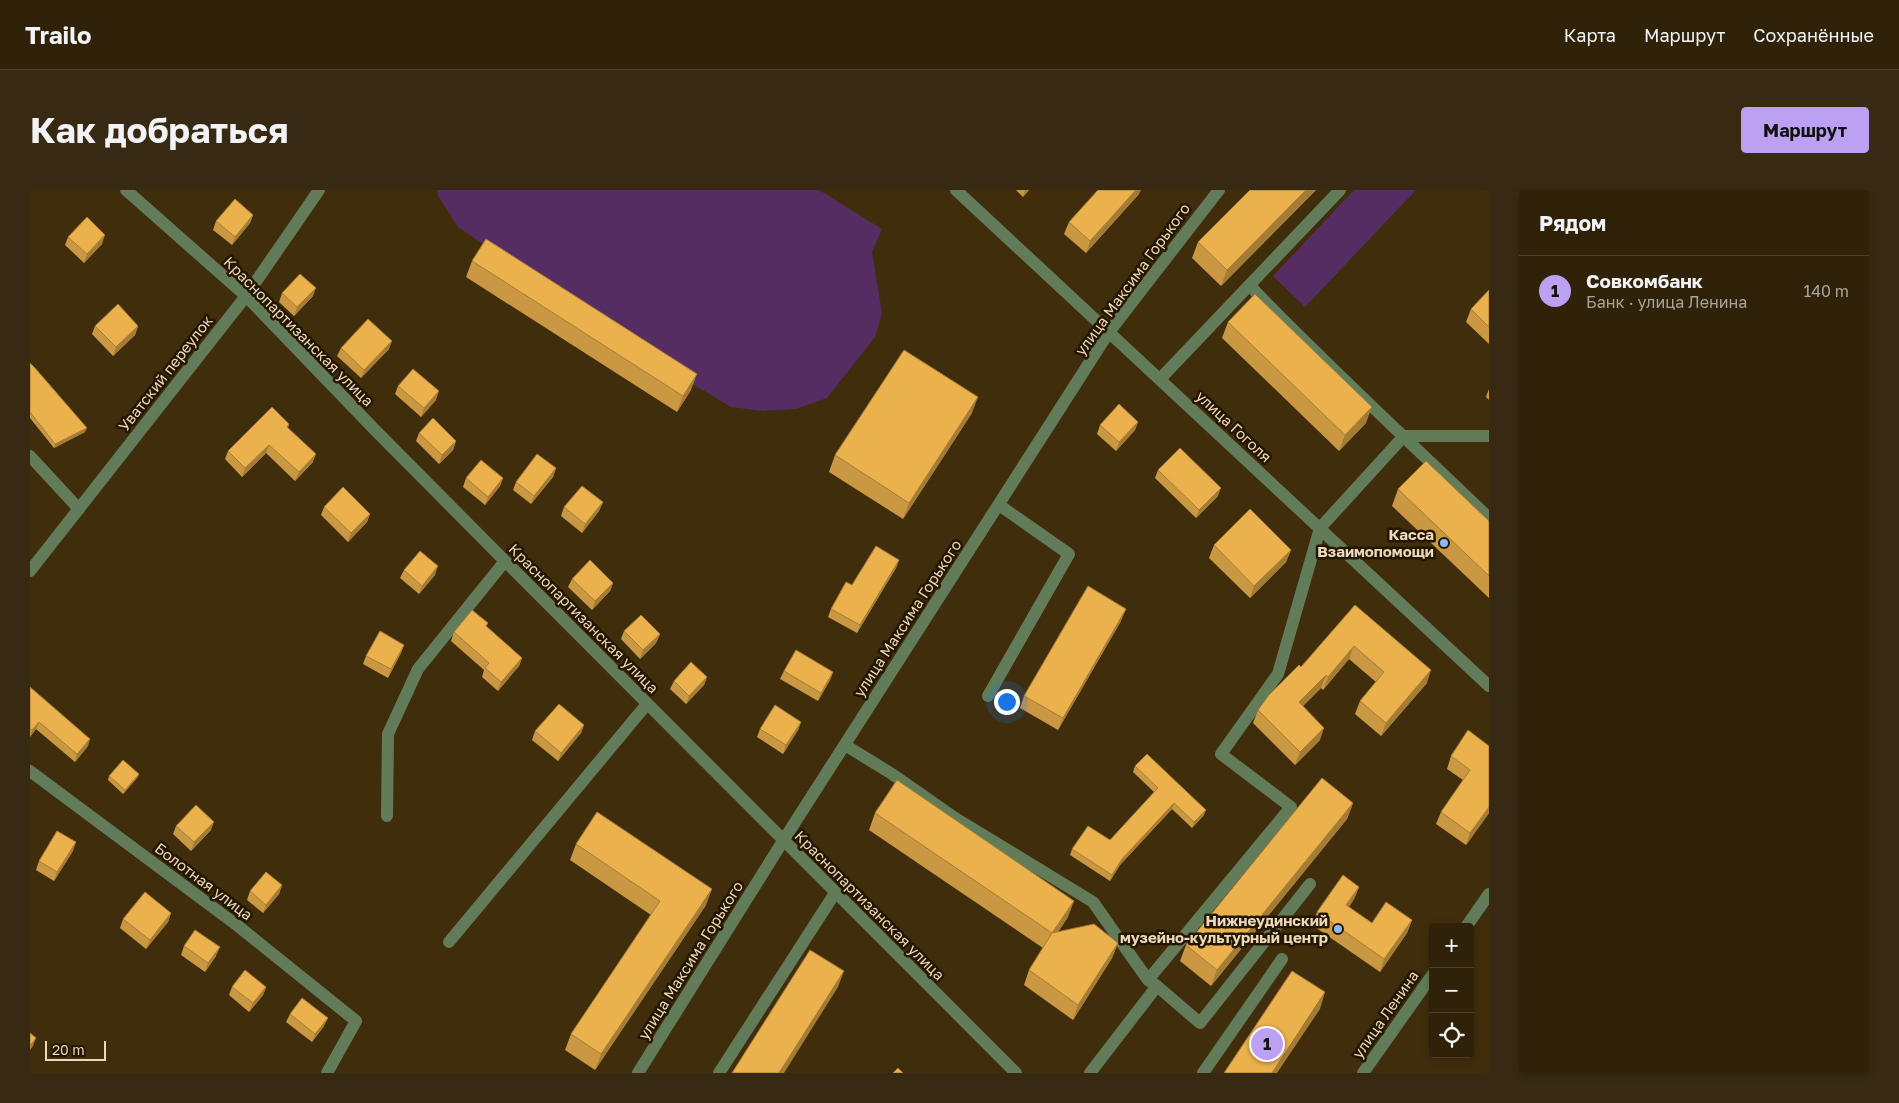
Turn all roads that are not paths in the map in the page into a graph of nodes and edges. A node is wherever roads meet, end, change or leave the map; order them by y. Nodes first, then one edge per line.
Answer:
1 (126, 190) edge
2 (318, 190) edge
3 (956, 190) edge
4 (1219, 190) edge
5 (1340, 190) edge
6 (1250, 286) junction
7 (246, 296) junction
8 (1110, 332) junction
9 (1160, 379) junction
10 (1404, 436) junction
11 (1489, 436) edge
12 (30, 456) edge
13 (999, 505) junction
14 (79, 509) junction
15 (1489, 518) edge
16 (1320, 528) junction
17 (505, 561) junction
18 (30, 571) edge
19 (1489, 686) edge
20 (988, 696) dead end
21 (647, 704) junction
22 (845, 745) junction
23 (30, 771) edge
24 (387, 816) dead end
25 (783, 841) junction
26 (1310, 884) dead end
27 (835, 893) junction
28 (1489, 894) edge
29 (1469, 923) edge
30 (449, 942) dead end
31 (1282, 960) dead end
32 (1429, 980) edge
33 (1152, 983) junction
34 (327, 1073) edge
35 (638, 1073) edge
36 (719, 1073) edge
37 (1016, 1073) edge
38 (1090, 1073) edge
39 (1203, 1073) edge
40 (1363, 1073) edge

1 - 7 street, Краснопартизанская улица
2 - 7 street, Уватский переулок
3 - 8 street, улица Гоголя
4 - 8 street, улица Максима Горького
5 - 6 street
6 - 9 street
6 - 10 street
7 - 14 street, Уватский переулок
7 - 17 street, Краснопартизанская улица
8 - 9 street, улица Гоголя
8 - 13 street, улица Максима Горького
9 - 16 street, улица Гоголя
10 - 11 street
10 - 15 street
10 - 16 street
12 - 14 street
13 - 20 street
13 - 22 street, улица Максима Горького
14 - 18 street, Уватский переулок
16 - 19 street, улица Гоголя
16 - 33 street
17 - 21 street, Краснопартизанская улица
17 - 24 street
21 - 25 street, Краснопартизанская улица
21 - 30 street
22 - 25 street, улица Максима Горького
22 - 33 street
23 - 34 street, Болотная улица
25 - 27 street, Краснопартизанская улица
25 - 35 street, улица Максима Горького
26 - 33 street
27 - 36 street
27 - 37 street, Краснопартизанская улица
28 - 29 street
31 - 39 street
32 - 40 street, улица Ленина
33 - 38 street

